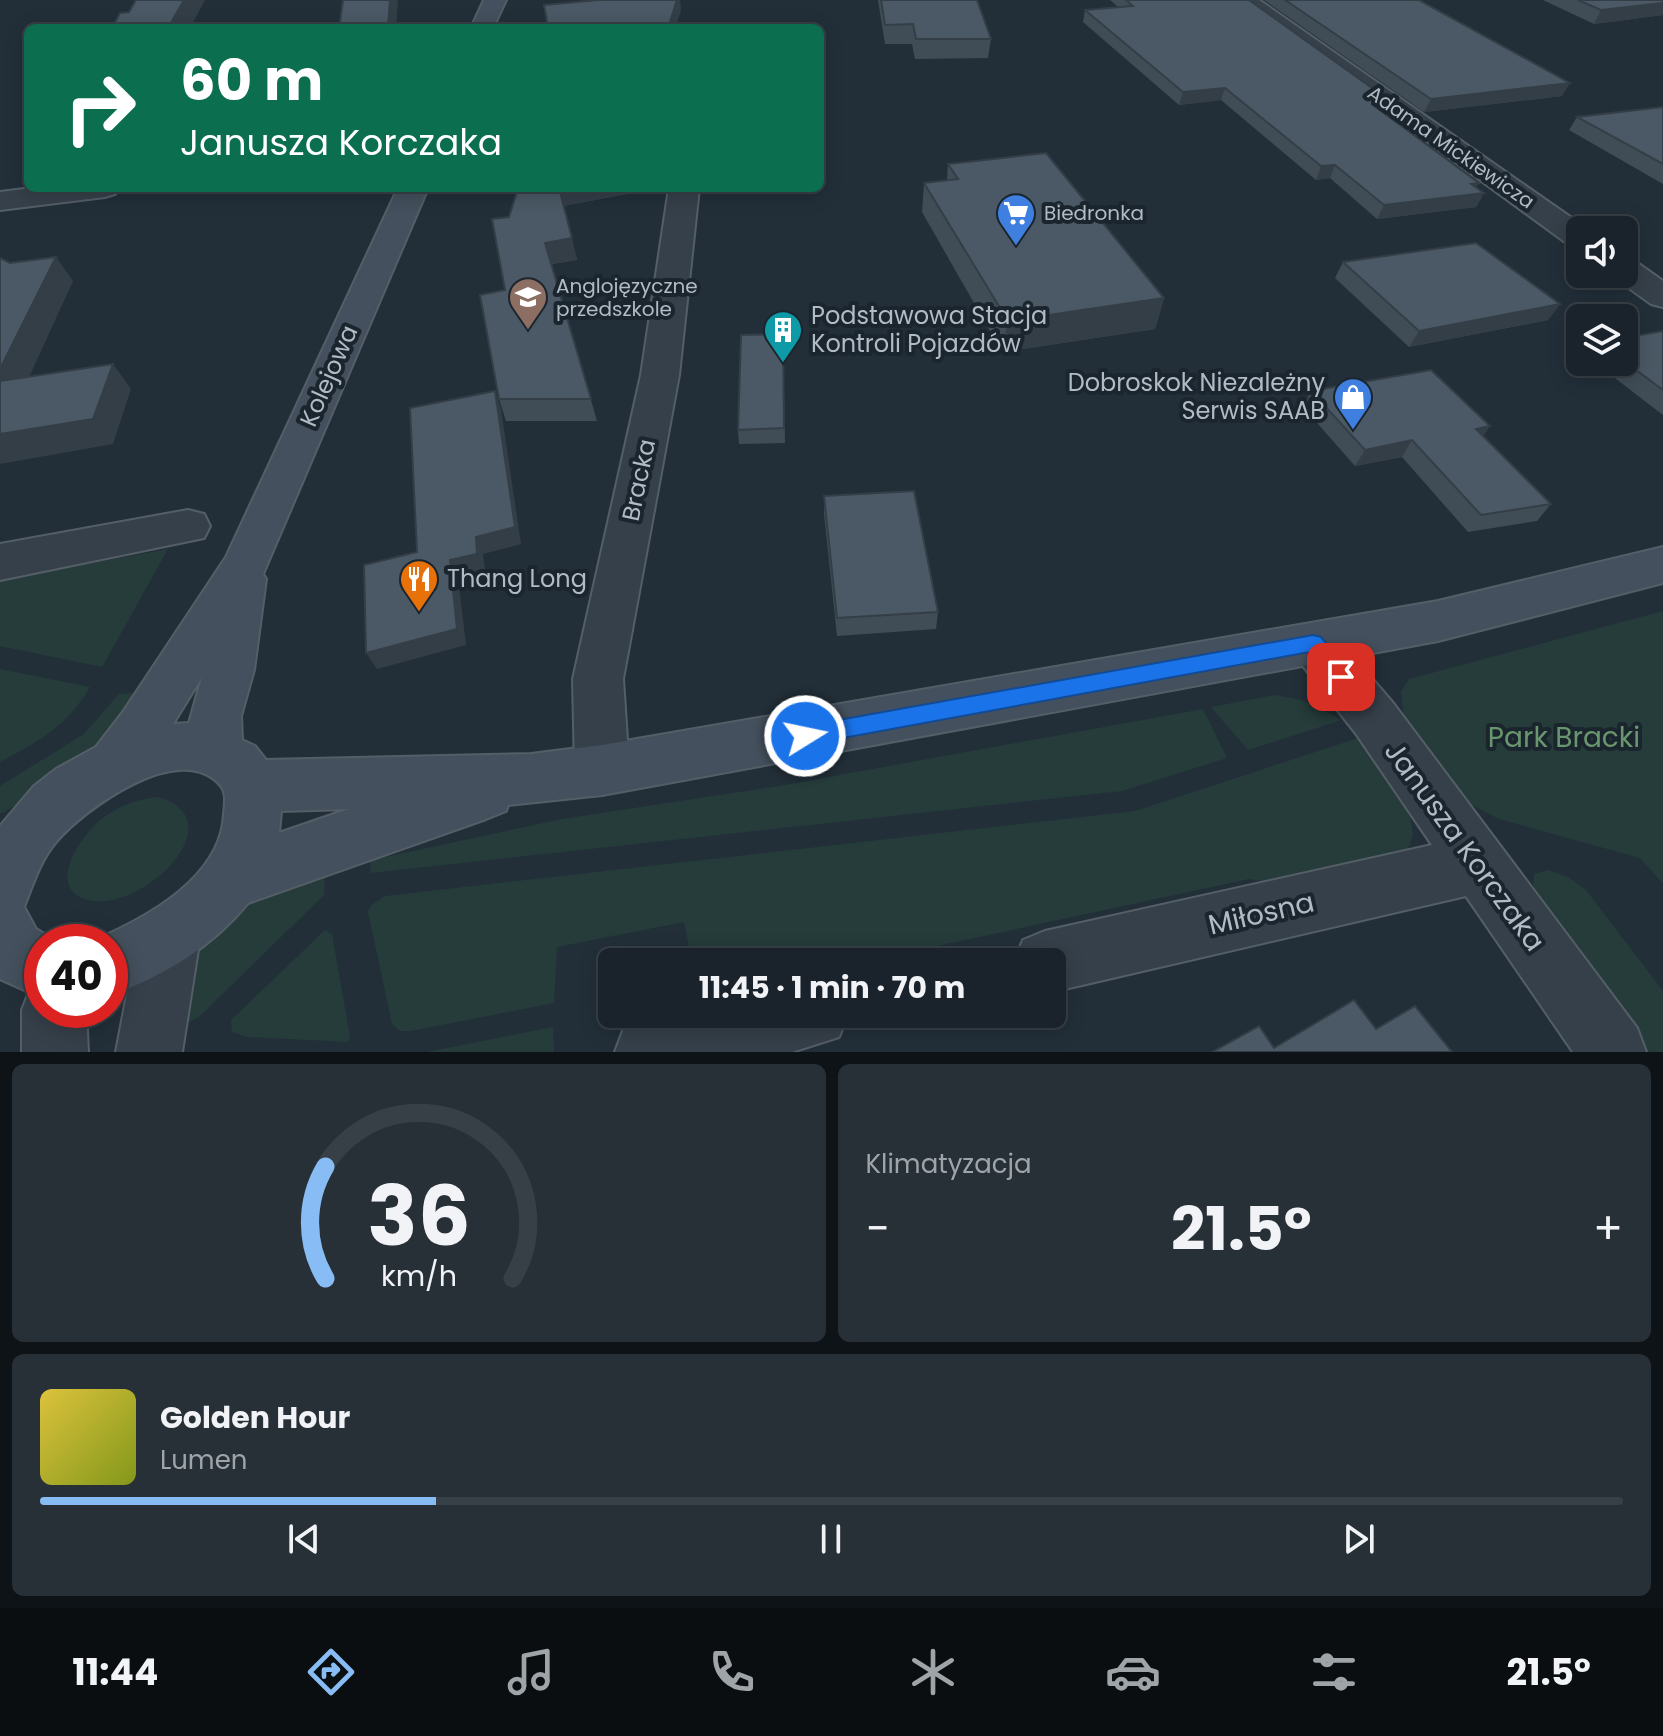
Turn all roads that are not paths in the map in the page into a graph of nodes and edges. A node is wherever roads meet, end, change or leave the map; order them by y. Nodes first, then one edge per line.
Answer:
1 (495, 0) edge
2 (1245, 0) edge
3 (484, 24) edge
4 (73, 192) edge
5 (411, 192) edge
6 (683, 192) edge
7 (0, 201) edge
8 (1566, 228) edge
9 (1638, 279) edge
10 (1663, 297) edge
11 (188, 526) dead end
12 (0, 562) edge
13 (245, 565) junction
14 (1663, 565) edge
15 (1313, 643) junction
16 (116, 763) junction
17 (234, 769) junction
18 (602, 770) junction
19 (531, 779) junction
20 (18, 828) edge
21 (1478, 864) junction
22 (227, 881) junction
23 (0, 893) edge
24 (0, 923) edge
25 (0, 934) edge
26 (169, 937) junction
27 (1066, 957) edge
28 (128, 959) edge
29 (24, 960) edge
30 (54, 1028) edge
31 (754, 1028) edge
32 (55, 1052) edge
33 (149, 1052) edge
34 (648, 1052) edge
35 (1613, 1052) edge

1 - 3 street
2 - 8 street, Adama Mickiewicza
4 - 7 street
5 - 13 street, Kolejowa
6 - 18 street, Bracka
9 - 10 street
11 - 12 street
13 - 16 street, Kolejowa
13 - 17 street, Kolejowa
14 - 15 street
15 - 18 street
15 - 21 street, Janusza Korczaka
16 - 17 street
16 - 20 street
17 - 19 street
17 - 22 street, Kolejowa
18 - 19 street
19 - 22 street
20 - 23 street
21 - 27 street, Miłosna
21 - 35 street, Janusza Korczaka
22 - 26 street, Kolejowa
24 - 25 street
25 - 29 street
26 - 28 street, Kolejowa
26 - 33 street
30 - 32 street
31 - 34 street

